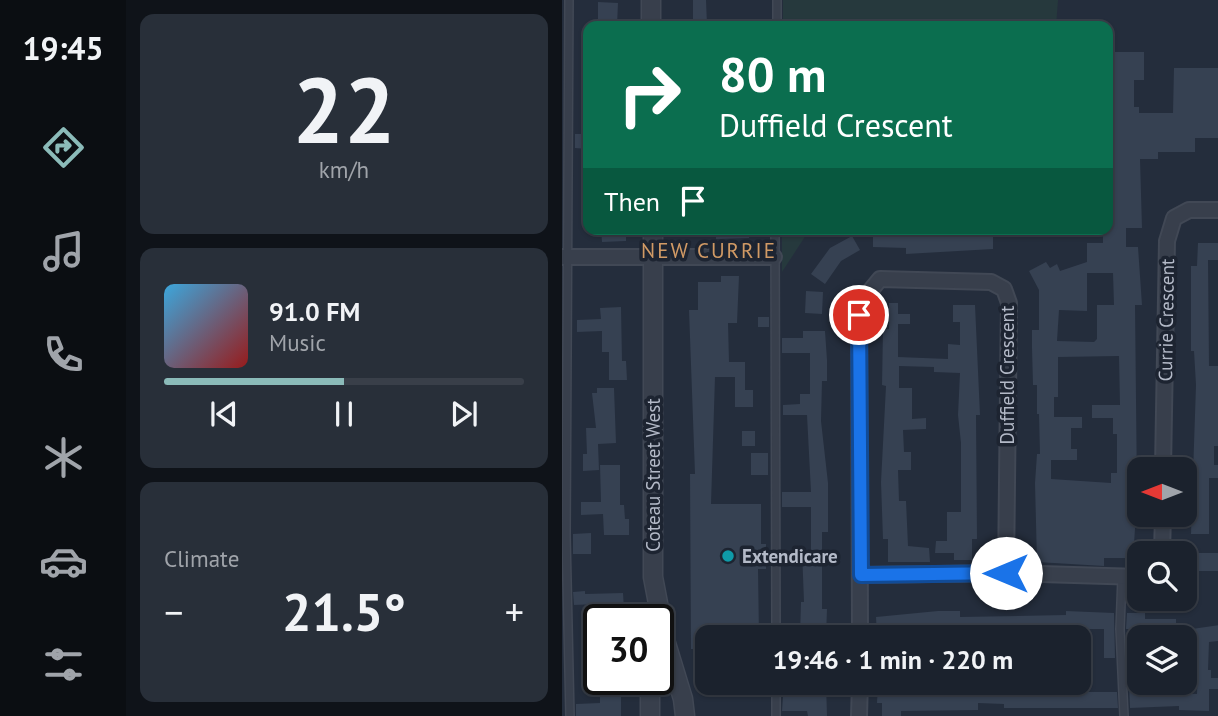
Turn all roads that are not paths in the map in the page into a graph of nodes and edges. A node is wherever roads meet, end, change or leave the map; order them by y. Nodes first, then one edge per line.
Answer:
1 (569, 0) edge
2 (651, 0) edge
3 (777, 0) edge
4 (651, 21) edge
5 (777, 21) edge
6 (1218, 210) edge
7 (653, 235) edge
8 (775, 235) edge
9 (566, 257) edge
10 (774, 257) junction
11 (653, 258) junction
12 (1163, 457) edge
13 (1006, 573) junction
14 (861, 575) junction
15 (653, 577) junction
16 (1122, 577) junction
17 (1127, 577) edge
18 (652, 604) edge
19 (776, 625) edge
20 (860, 625) edge
21 (651, 695) edge
22 (776, 695) edge
23 (860, 695) edge
24 (570, 716) edge
25 (650, 716) edge
26 (685, 716) edge
27 (776, 716) edge
28 (859, 716) edge
29 (1124, 716) edge

1 - 9 lane
2 - 4 street
3 - 5 lane
6 - 12 street, Currie Crescent
7 - 11 street, Coteau Street West
8 - 10 lane
9 - 11 street
9 - 24 lane
10 - 11 street
10 - 19 lane
11 - 15 street, Coteau Street West
13 - 14 street
13 - 14 street, Duffield Crescent
13 - 16 street
14 - 20 street, Duffield Crescent
15 - 18 street
15 - 26 street, Coteau Street West
16 - 17 street
16 - 29 lane
21 - 25 street
22 - 27 lane
23 - 28 street

